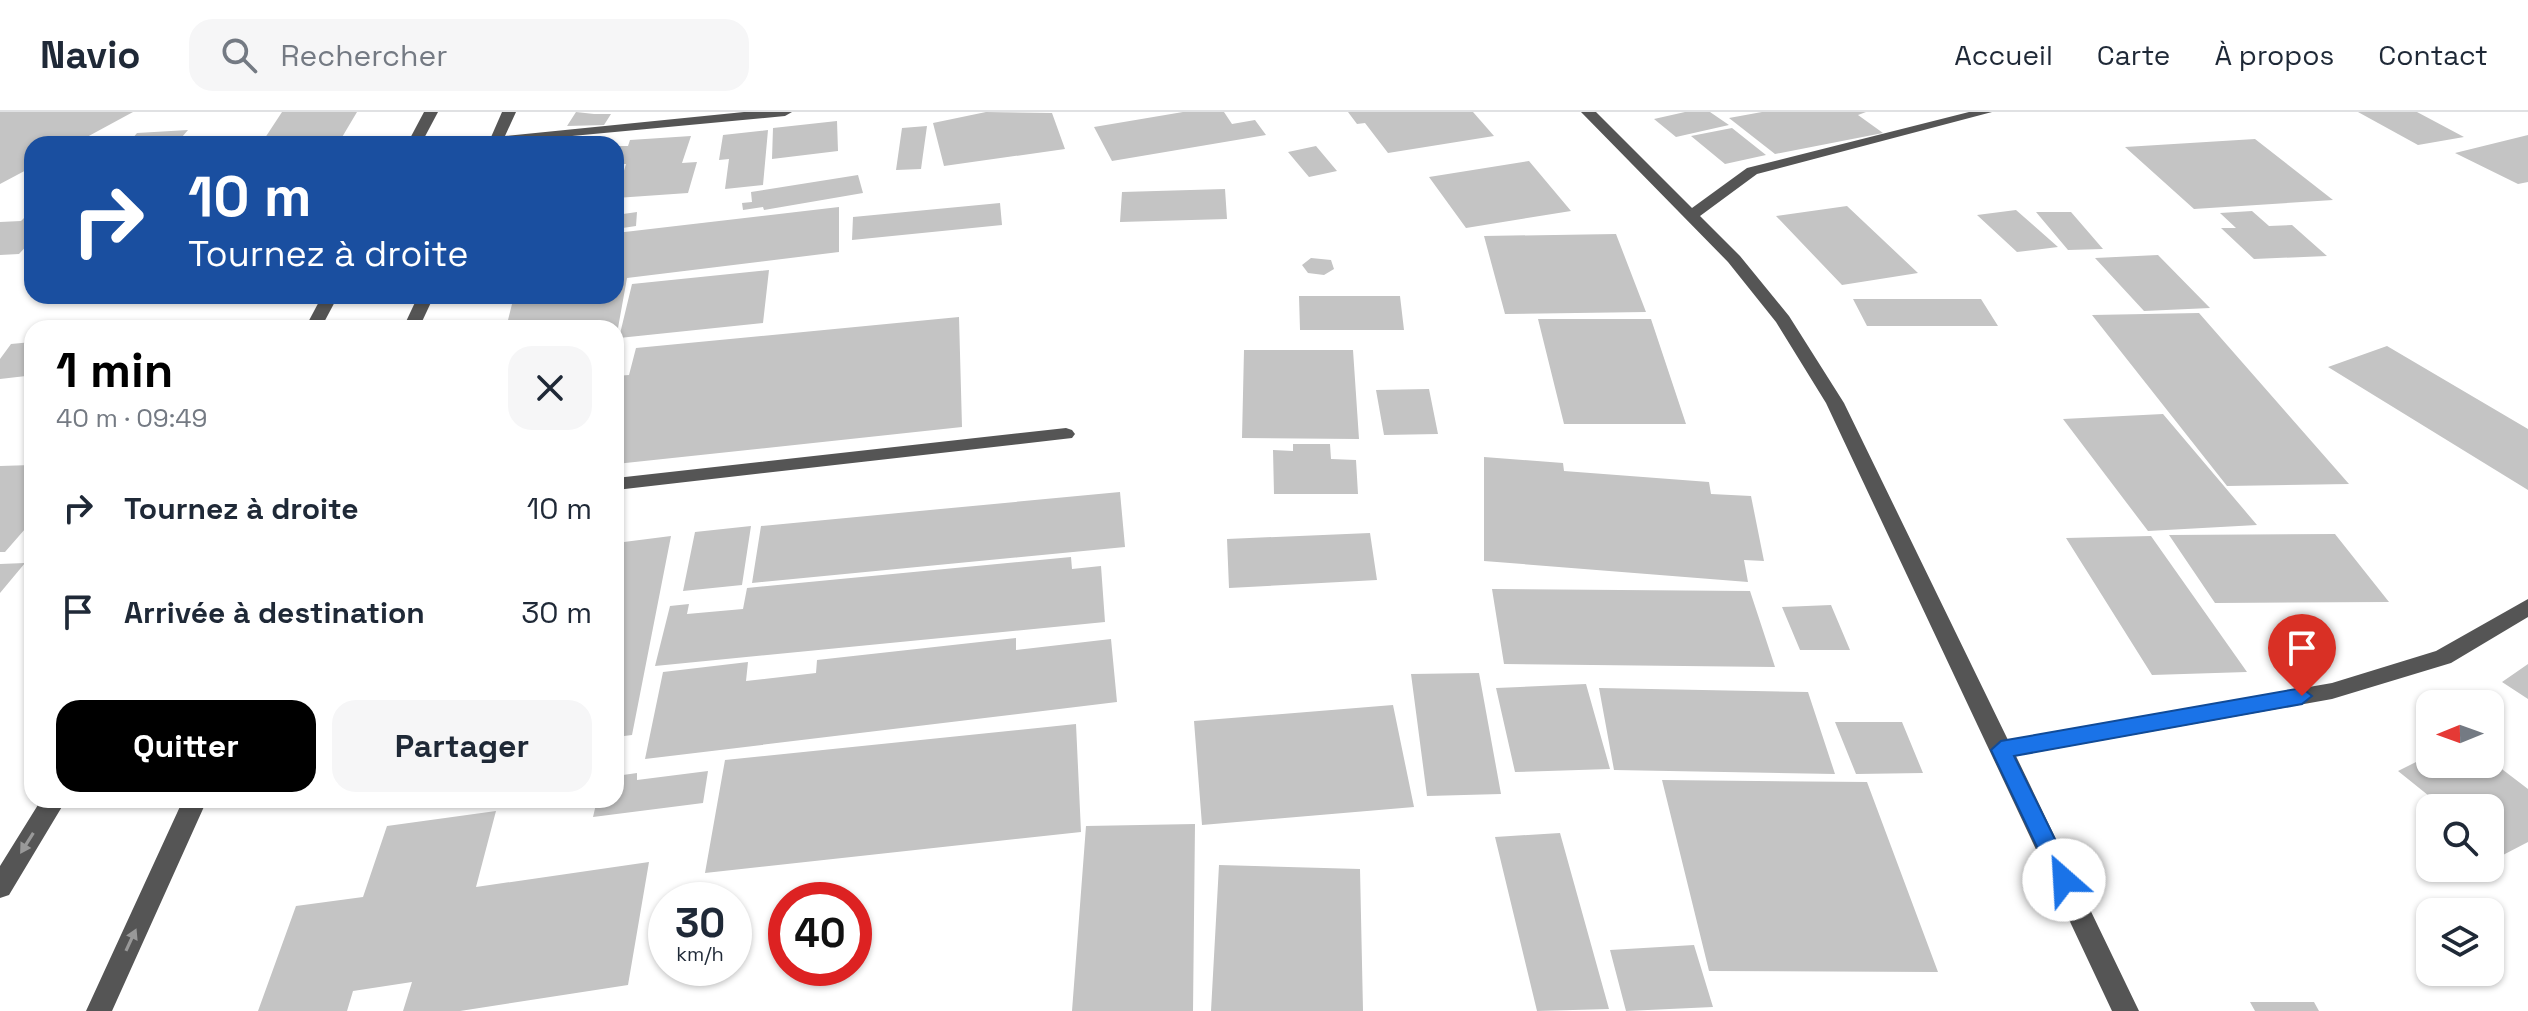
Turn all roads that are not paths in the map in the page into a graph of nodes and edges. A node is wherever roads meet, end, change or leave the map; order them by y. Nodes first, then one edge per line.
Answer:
1 (431, 112) edge
2 (509, 112) edge
3 (785, 112) edge
4 (1588, 112) edge
5 (1985, 112) edge
6 (418, 136) edge
7 (498, 136) edge
8 (560, 136) edge
9 (1692, 215) junction
10 (1066, 434) dead end
11 (624, 483) edge
12 (2528, 607) edge
13 (2001, 750) junction
14 (49, 808) edge
15 (191, 808) edge
16 (0, 887) edge
17 (99, 1011) edge
18 (2126, 1011) edge

1 - 6 street
2 - 7 street
3 - 8 street
4 - 9 street
5 - 9 street
9 - 13 street
10 - 11 street
12 - 13 street
13 - 18 street
14 -> 16 street
17 -> 15 street

